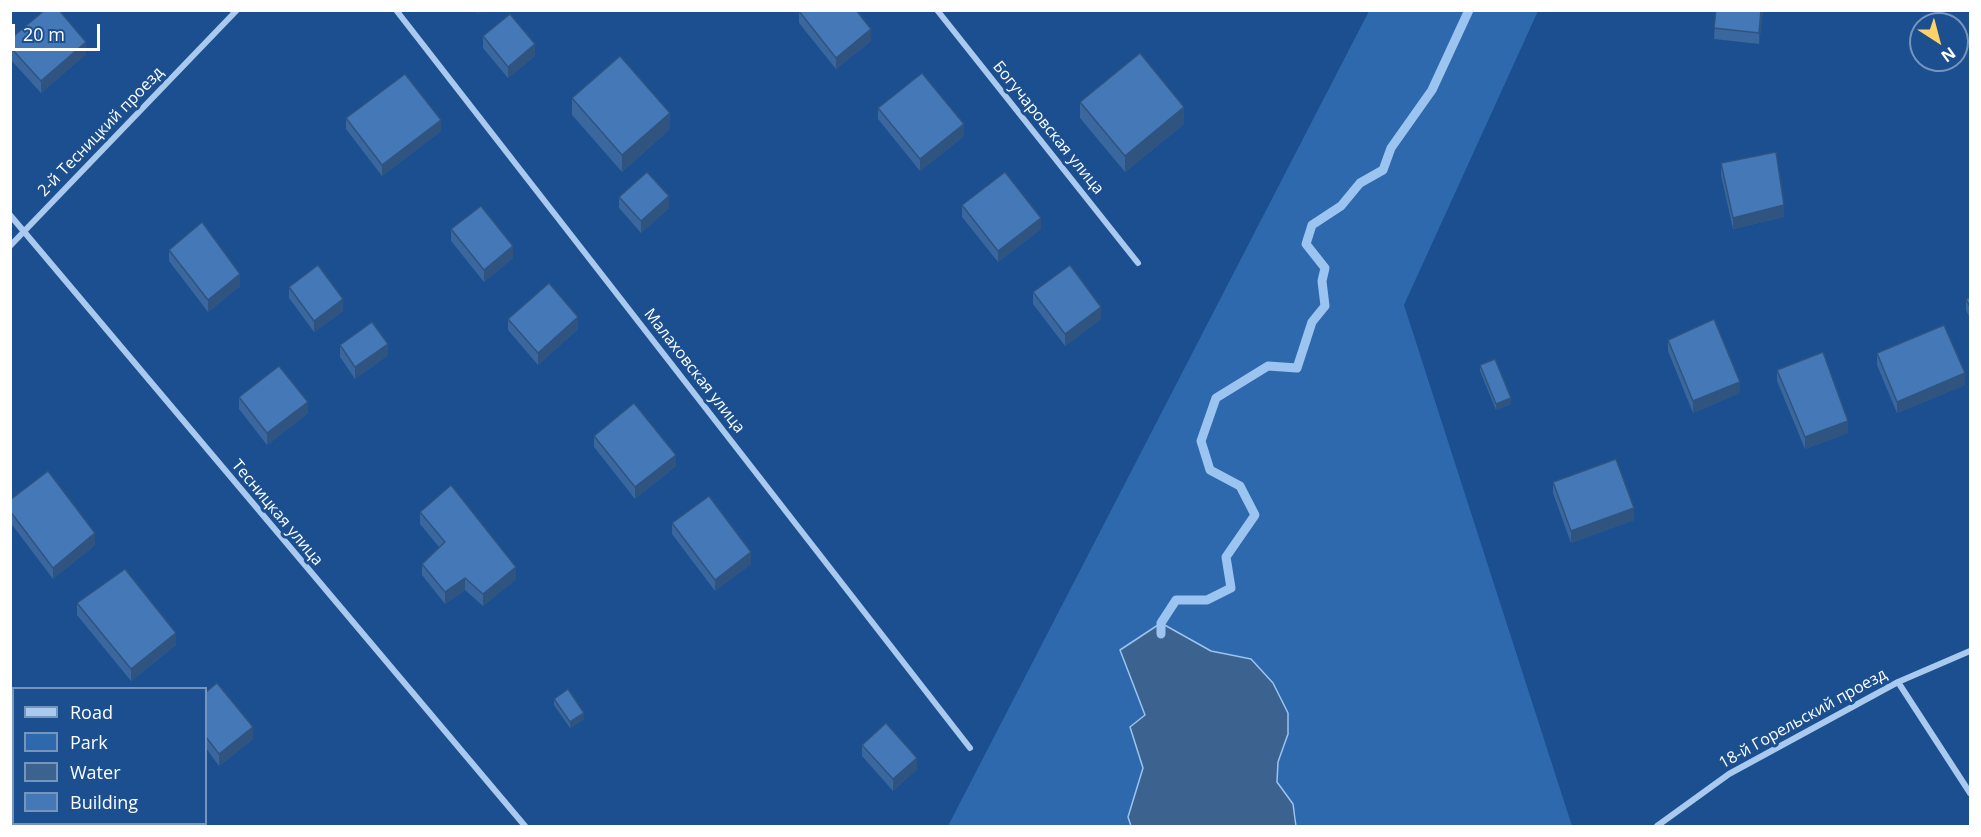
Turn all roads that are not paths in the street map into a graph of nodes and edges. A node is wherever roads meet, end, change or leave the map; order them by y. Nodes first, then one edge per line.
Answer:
1 (237, 10) edge
2 (396, 10) edge
3 (937, 10) edge
4 (10, 215) edge
5 (23, 232) junction
6 (10, 246) edge
7 (1138, 263) dead end
8 (1971, 651) edge
9 (1898, 682) junction
10 (970, 748) dead end
11 (1971, 793) edge
12 (525, 826) edge
13 (1657, 826) edge

1 - 5 street, 2-й Тесницкий проезд
2 - 10 street, Малаховская улица
3 - 7 street, Богучаровская улица
4 - 5 street, Тесницкая улица
5 - 6 street, 2-й Тесницкий проезд
5 - 12 street, Тесницкая улица
8 - 9 street, 18-й Горельский проезд
9 - 11 street
9 - 13 street, 18-й Горельский проезд

